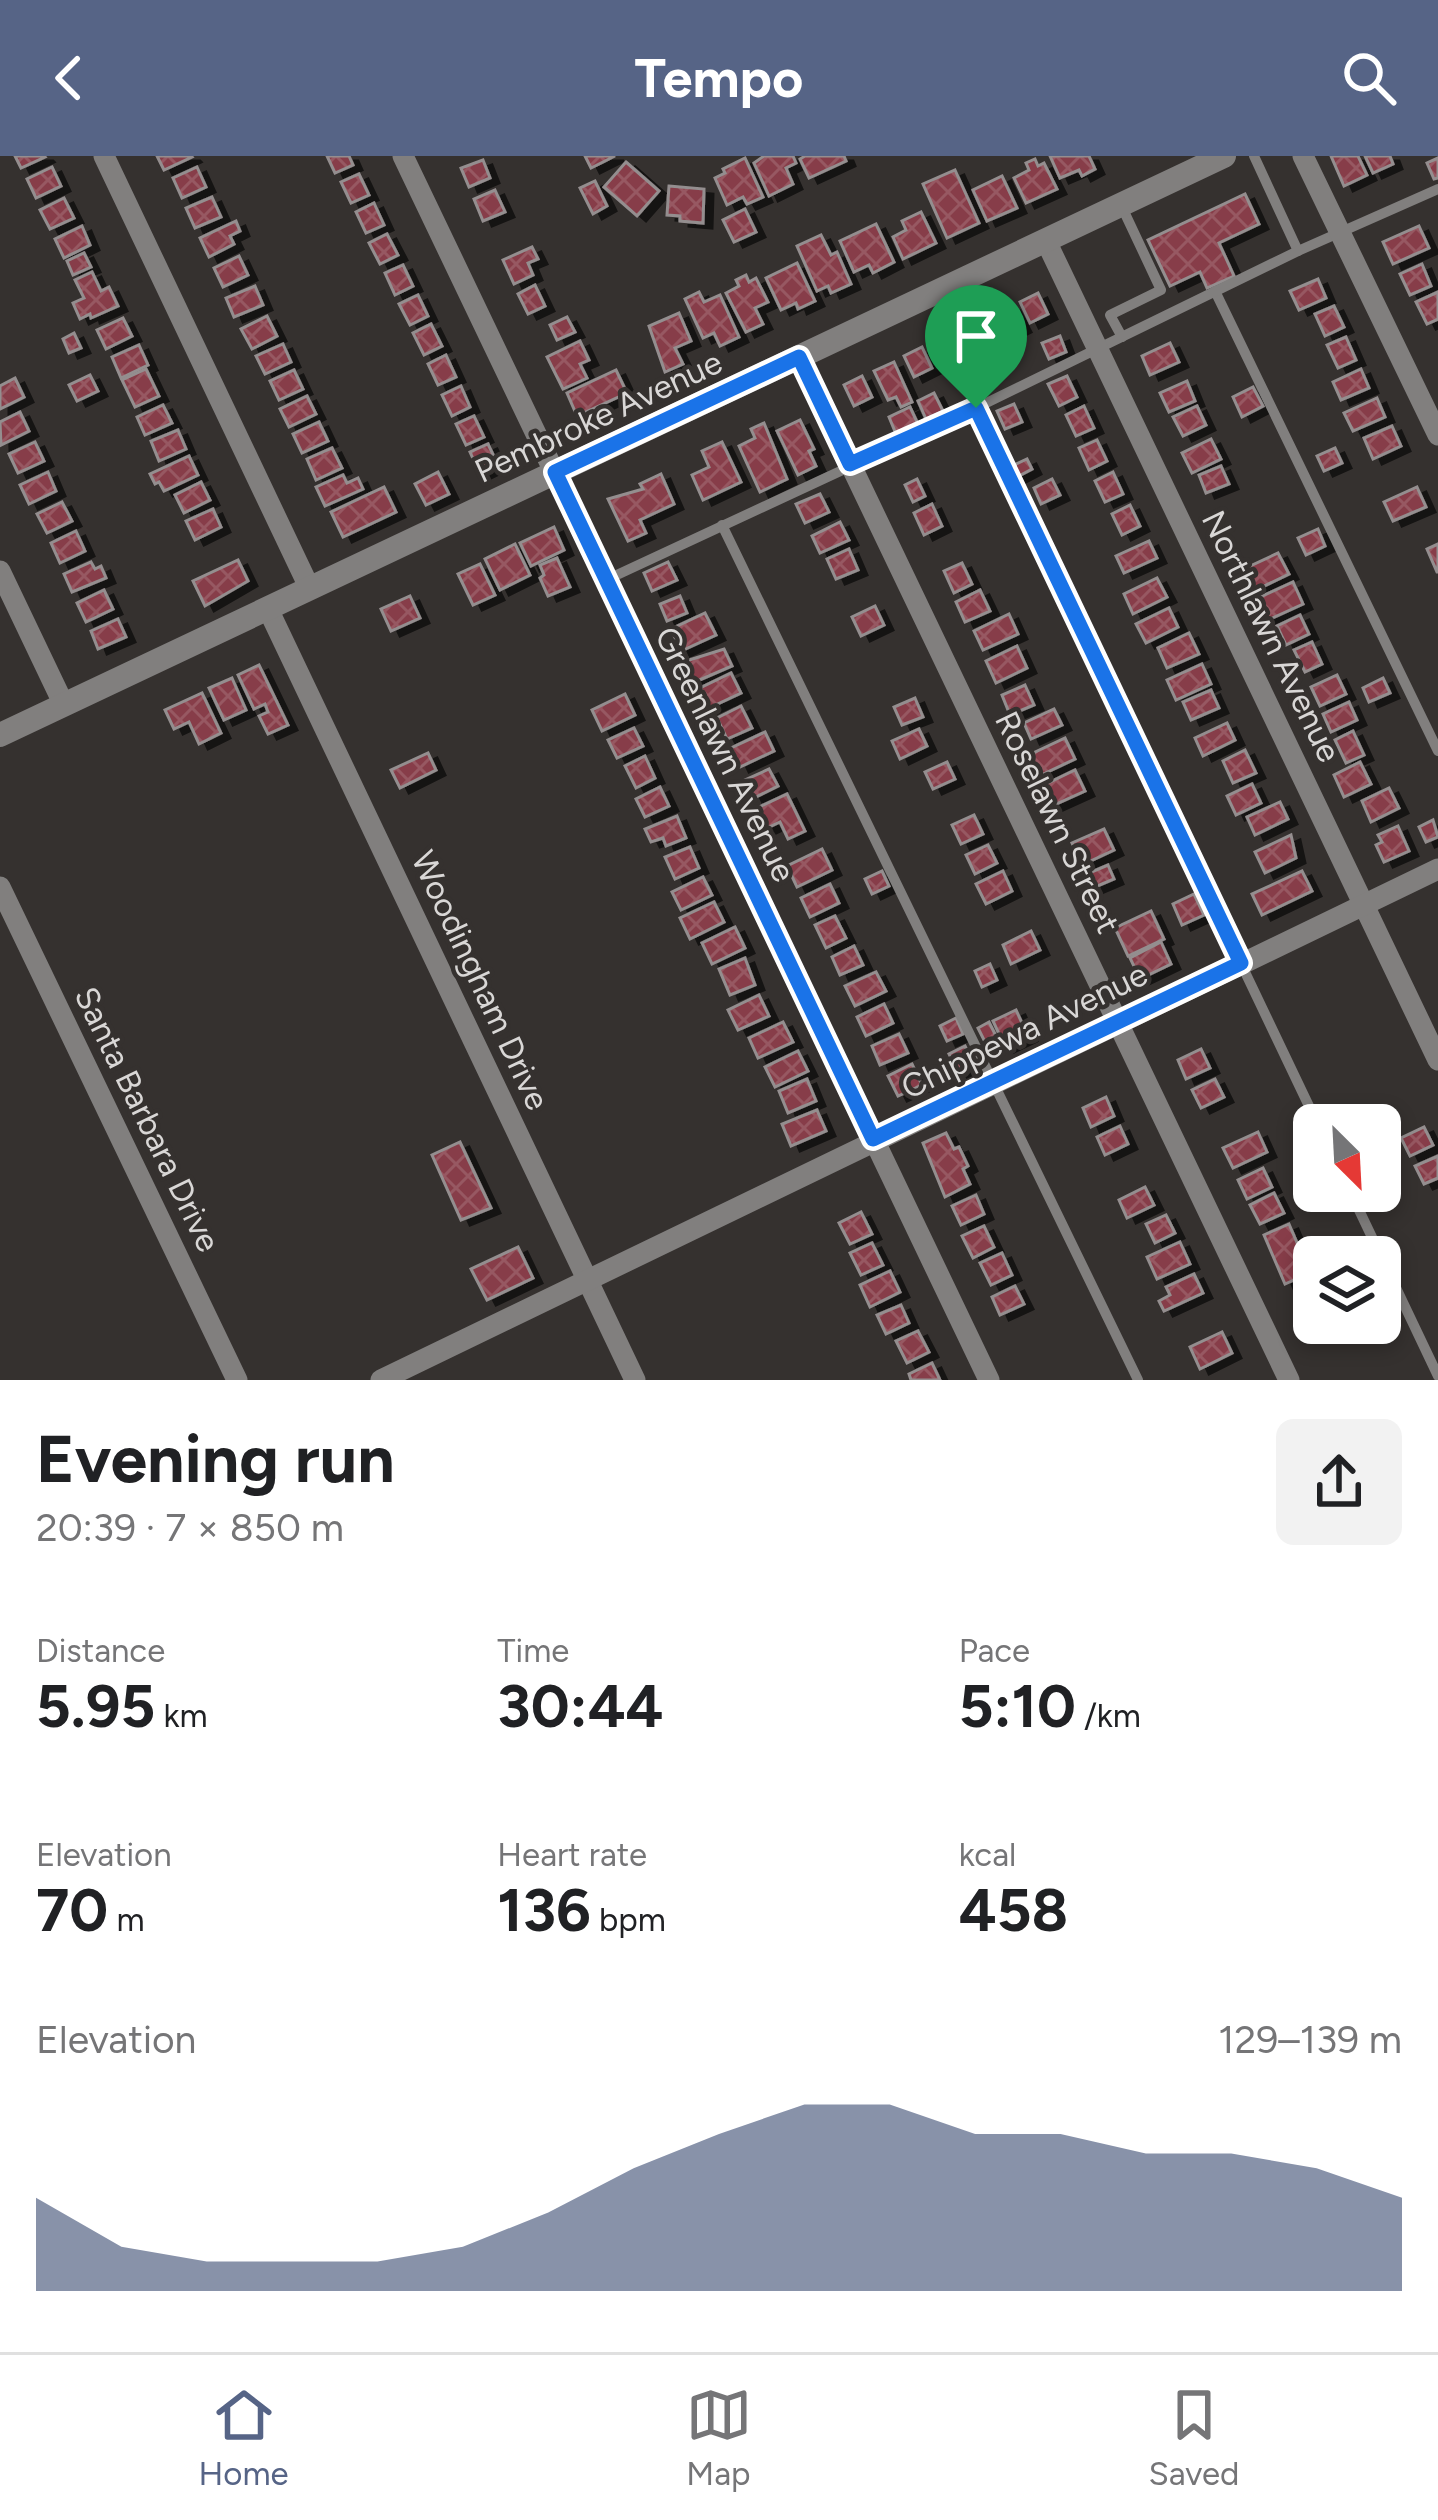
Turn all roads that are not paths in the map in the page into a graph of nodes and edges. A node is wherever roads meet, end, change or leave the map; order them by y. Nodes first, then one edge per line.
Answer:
1 (104, 156) edge
2 (404, 156) edge
3 (1224, 156) edge
4 (1254, 156) edge
5 (1303, 156) edge
6 (1438, 189) edge
7 (1121, 205) junction
8 (1341, 234) junction
9 (1046, 241) junction
10 (1298, 250) junction
11 (1215, 291) junction
12 (1122, 337) junction
13 (1098, 350) junction
14 (799, 357) junction
15 (976, 408) junction
16 (1438, 435) edge
17 (850, 464) junction
18 (555, 472) junction
19 (722, 525) junction
20 (0, 571) edge
21 (606, 580) junction
22 (310, 589) junction
23 (268, 609) junction
24 (64, 705) junction
25 (0, 736) edge
26 (1438, 751) edge
27 (1438, 868) edge
28 (0, 887) edge
29 (1363, 904) junction
30 (1241, 963) junction
31 (1117, 1022) junction
32 (1438, 1060) edge
33 (995, 1081) junction
34 (1308, 1104) edge
35 (873, 1139) junction
36 (1360, 1212) edge
37 (587, 1280) junction
38 (1438, 1376) edge
39 (237, 1380) edge
40 (381, 1380) edge
41 (635, 1380) edge
42 (989, 1380) edge
43 (1138, 1380) edge
44 (1288, 1380) edge

1 - 22 street
2 - 18 street, Greenlawn Avenue
3 - 7 street, Pembroke Avenue
4 - 10 lane
5 - 8 street
6 - 8 lane
7 - 9 street, Pembroke Avenue
7 - 12 lane
8 - 10 lane
8 - 16 street
9 - 13 street, Northlawn Avenue
9 - 14 street, Pembroke Avenue
10 - 11 lane
11 - 12 lane
11 - 26 lane
12 - 13 lane
13 - 15 lane
13 - 29 street, Northlawn Avenue
14 - 17 street, Roselawn Street
14 - 18 street, Pembroke Avenue
15 - 17 lane
15 - 30 lane
17 - 19 lane
17 - 31 street, Roselawn Street
18 - 21 street, Greenlawn Avenue
18 - 22 street, Pembroke Avenue
19 - 21 lane
19 - 33 lane
20 - 24 street
21 - 35 street, Greenlawn Avenue
22 - 23 street, Pembroke Avenue
23 - 24 street, Pembroke Avenue
23 - 37 street, Woodingham Drive
24 - 25 street, Pembroke Avenue
27 - 29 street, Chippewa Avenue
28 - 39 street, Santa Barbara Drive
29 - 30 street, Chippewa Avenue
29 - 32 street, Northlawn Avenue
30 - 31 street, Chippewa Avenue
30 - 34 lane
31 - 33 street, Chippewa Avenue
31 - 44 street, Roselawn Street
33 - 35 street, Chippewa Avenue
33 - 43 lane
35 - 37 street, Chippewa Avenue
35 - 42 street, Greenlawn Avenue
36 - 38 lane
37 - 40 street, Chippewa Avenue
37 - 41 street, Woodingham Drive

